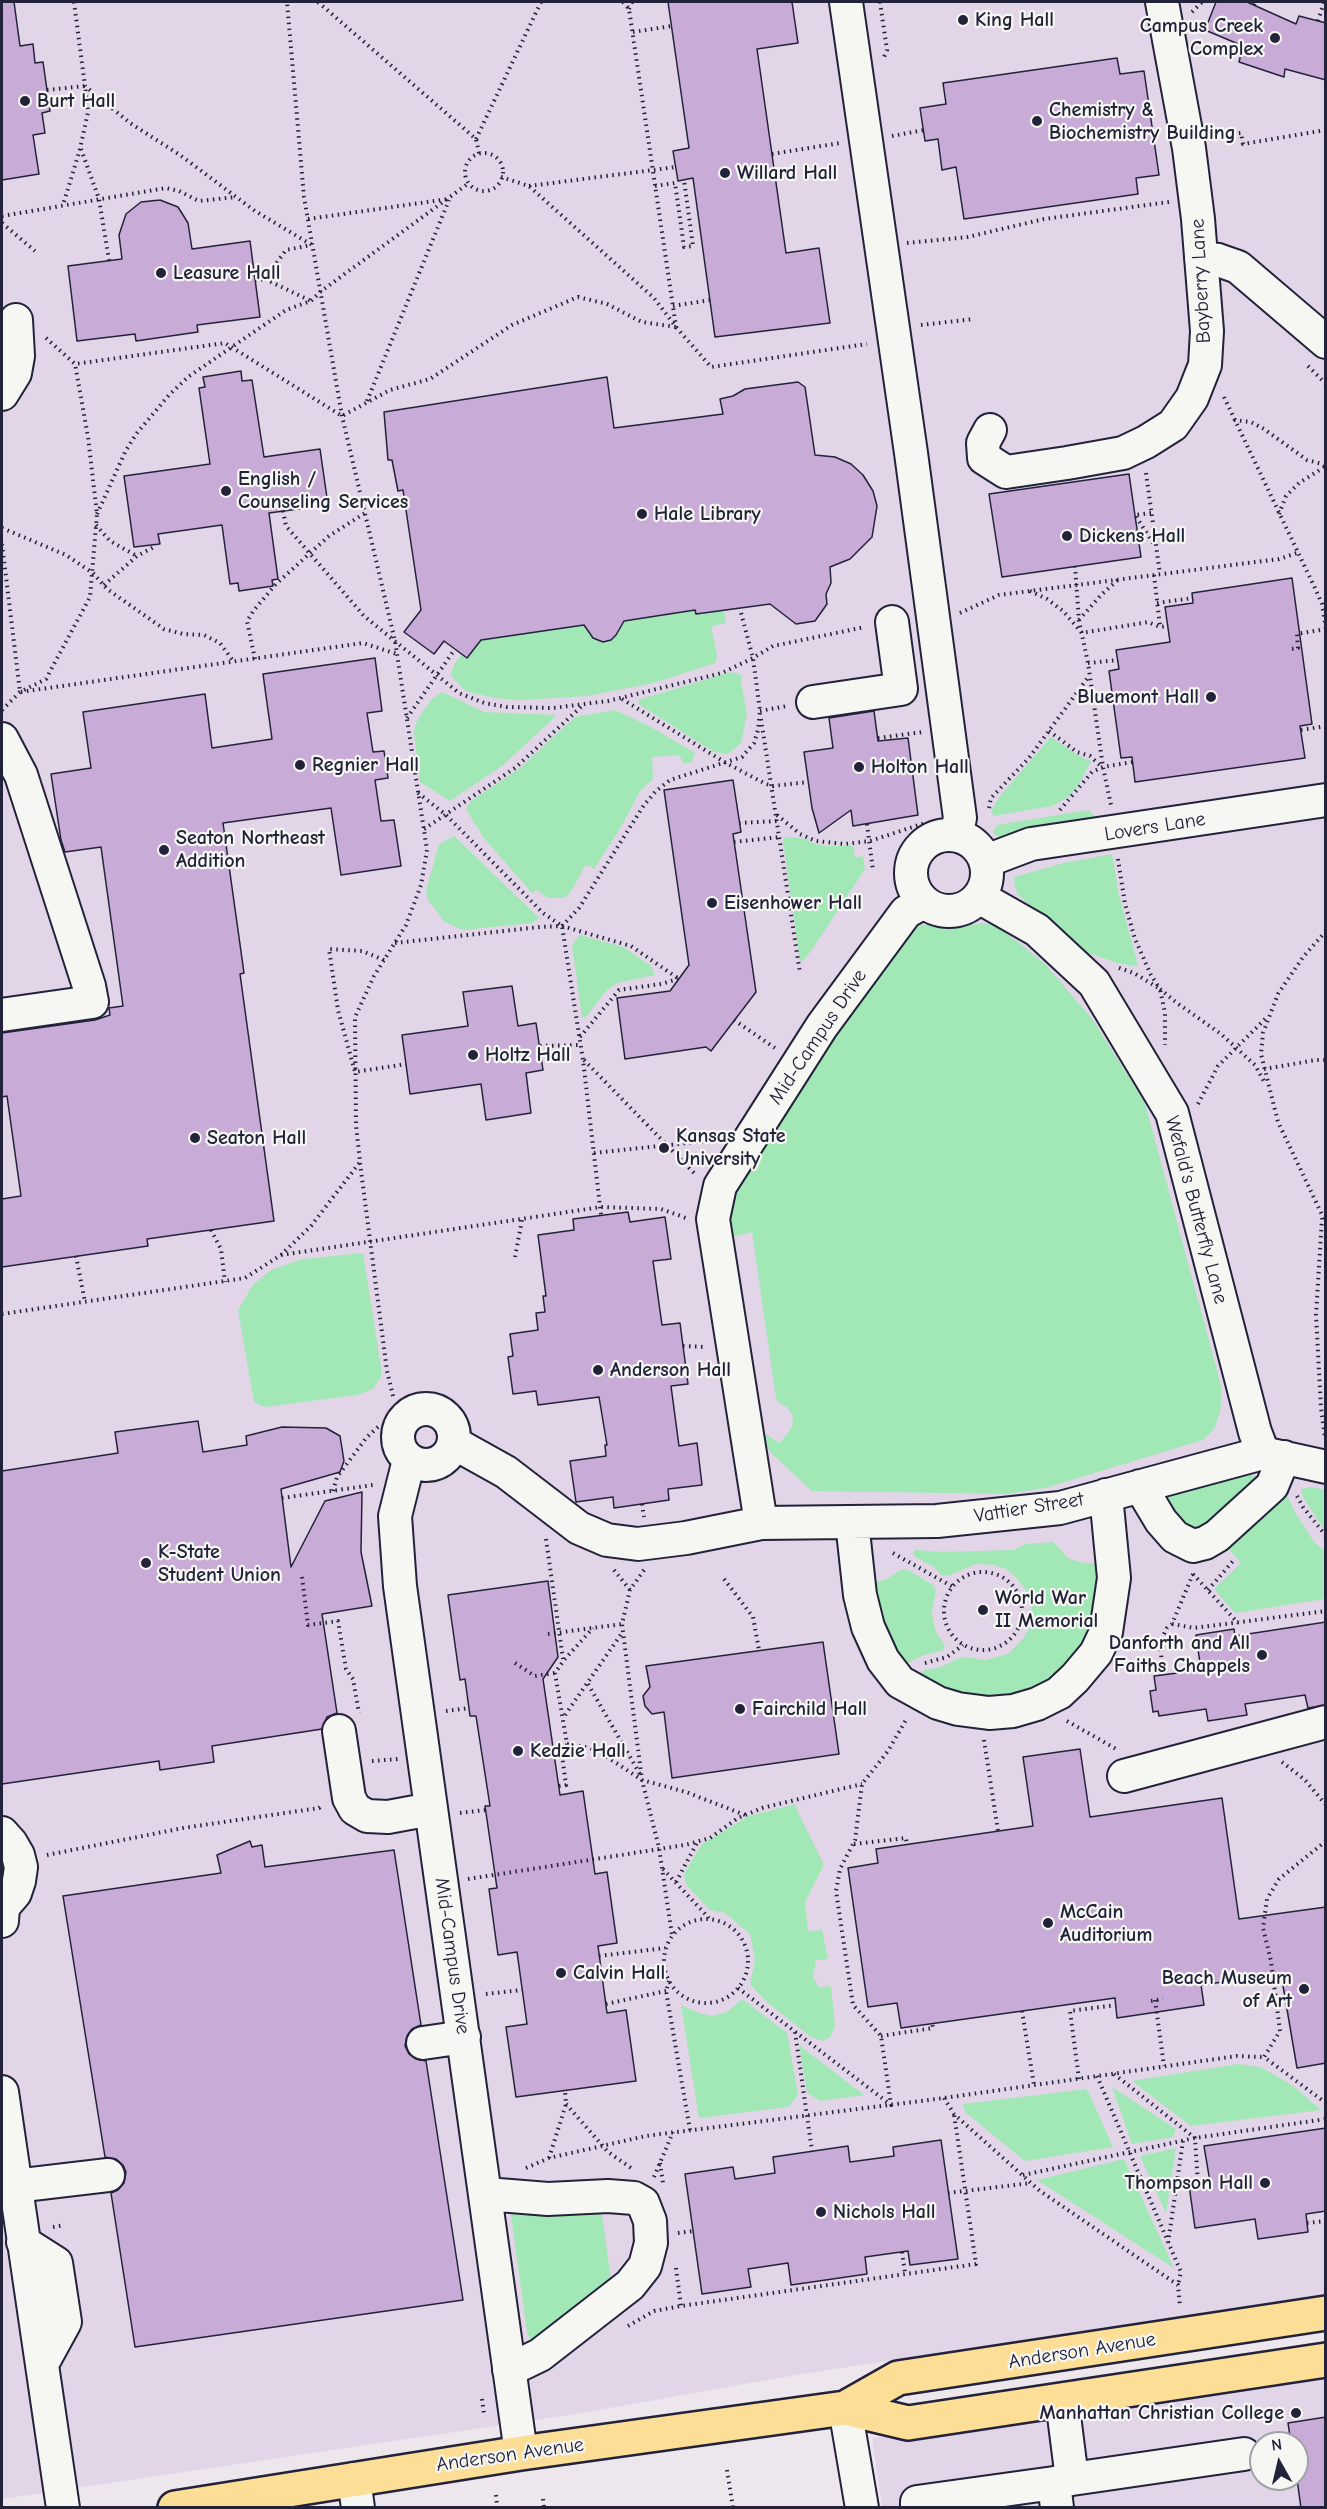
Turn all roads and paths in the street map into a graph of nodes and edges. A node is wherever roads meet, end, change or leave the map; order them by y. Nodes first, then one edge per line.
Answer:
1 (74, 2) edge
2 (287, 2) edge
3 (318, 2) edge
4 (541, 2) edge
5 (623, 2) edge
6 (632, 2) edge
7 (846, 2) edge
8 (880, 2) edge
9 (1202, 2) edge
10 (1324, 2) edge
11 (1176, 8) edge
12 (629, 9) junction
13 (1318, 21) dead end
14 (672, 26) dead end
15 (633, 32) junction
16 (887, 50) dead end
17 (85, 86) junction
18 (47, 90) dead end
19 (1326, 130) edge
20 (1208, 137) dead end
21 (476, 139) junction
22 (831, 145) dead end
23 (80, 149) junction
24 (479, 153) dead end
25 (772, 154) dead end
26 (676, 167) dead end
27 (653, 170) junction
28 (501, 177) junction
29 (684, 180) dead end
30 (469, 183) junction
31 (529, 186) junction
32 (656, 186) junction
33 (237, 197) junction
34 (449, 199) junction
35 (99, 200) junction
36 (1175, 201) dead end
37 (63, 206) junction
38 (2, 216) edge
39 (308, 219) junction
40 (2, 223) edge
41 (312, 245) junction
42 (880, 246) junction
43 (35, 251) dead end
44 (1202, 258) junction
45 (109, 260) dead end
46 (265, 279) junction
47 (255, 280) dead end
48 (320, 292) junction
49 (710, 300) dead end
50 (311, 302) junction
51 (673, 306) junction
52 (974, 319) dead end
53 (14, 320) edge
54 (676, 327) junction
55 (892, 330) junction
56 (1326, 342) edge
57 (233, 346) junction
58 (75, 364) junction
59 (1219, 388) dead end
60 (2, 394) edge
61 (367, 401) junction
62 (342, 416) junction
63 (1234, 420) junction
64 (987, 444) dead end
65 (1326, 466) edge
66 (1145, 468) dead end
67 (283, 511) dead end
68 (365, 513) junction
69 (1151, 513) junction
70 (97, 514) junction
71 (1279, 515) junction
72 (96, 525) junction
73 (2, 528) edge
74 (2, 544) edge
75 (154, 547) dead end
76 (1156, 548) junction
77 (310, 553) junction
78 (1297, 553) junction
79 (137, 556) junction
80 (1075, 566) dead end
81 (93, 573) junction
82 (1160, 574) junction
83 (1154, 575) junction
84 (1120, 579) junction
85 (1075, 584) junction
86 (104, 585) junction
87 (1028, 590) junction
88 (1192, 598) dead end
89 (1157, 603) junction
90 (740, 609) dead end
91 (932, 617) junction
92 (1079, 621) junction
93 (892, 622) joint
94 (1167, 626) dead end
95 (1160, 627) junction
96 (1326, 629) edge
97 (1082, 633) junction
98 (395, 641) junction
99 (1292, 649) dead end
100 (455, 650) dead end
101 (397, 654) junction
102 (255, 658) junction
103 (753, 658) junction
104 (1118, 660) dead end
105 (234, 662) junction
106 (1088, 663) junction
107 (438, 674) junction
108 (1089, 676) junction
109 (20, 692) junction
110 (621, 698) junction
111 (813, 702) dead end
112 (584, 704) junction
113 (2, 710) edge
114 (760, 711) junction
115 (407, 718) junction
116 (1326, 726) edge
117 (947, 729) junction
118 (1301, 730) dead end
119 (1049, 731) junction
120 (878, 738) dead end
121 (2, 739) edge
122 (1132, 762) dead end
123 (726, 764) junction
124 (1103, 767) junction
125 (808, 782) dead end
126 (773, 786) junction
127 (1108, 790) dead end
128 (418, 793) junction
129 (1326, 800) edge
130 (1060, 810) dead end
131 (445, 814) junction
132 (777, 815) junction
133 (987, 815) dead end
134 (778, 821) junction
135 (739, 823) dead end
136 (925, 823) dead end
137 (867, 824) dead end
138 (424, 829) junction
139 (956, 835) junction
140 (780, 837) junction
141 (870, 841) junction
142 (734, 842) dead end
143 (1116, 851) dead end
144 (986, 861) junction
145 (873, 871) dead end
146 (979, 897) junction
147 (924, 902) junction
148 (562, 926) junction
149 (1326, 931) edge
150 (395, 943) junction
151 (384, 960) junction
152 (1114, 967) dead end
153 (800, 973) dead end
154 (1160, 988) junction
155 (2, 1015) edge
156 (1268, 1015) junction
157 (734, 1020) dead end
158 (580, 1038) junction
159 (581, 1045) junction
160 (540, 1046) dead end
161 (1235, 1046) junction
162 (1165, 1047) dead end
163 (777, 1049) dead end
164 (583, 1060) junction
165 (1326, 1060) edge
166 (406, 1064) dead end
167 (1264, 1069) junction
168 (355, 1072) junction
169 (1269, 1089) junction
170 (1197, 1106) dead end
171 (722, 1139) dead end
172 (667, 1146) junction
173 (594, 1153) junction
174 (360, 1162) junction
175 (699, 1178) dead end
176 (600, 1208) junction
177 (601, 1215) dead end
178 (1322, 1216) junction
179 (522, 1220) junction
180 (692, 1222) dead end
181 (1326, 1223) edge
182 (211, 1230) dead end
183 (370, 1243) junction
184 (281, 1255) junction
185 (76, 1256) dead end
186 (515, 1257) dead end
187 (225, 1282) junction
188 (86, 1302) junction
189 (2, 1314) edge
190 (683, 1346) dead end
191 (711, 1347) dead end
192 (394, 1400) dead end
193 (379, 1426) dead end
194 (1326, 1438) edge
195 (454, 1443) junction
196 (1273, 1455) junction
197 (410, 1460) junction
198 (1326, 1467) edge
199 (380, 1484) dead end
200 (1140, 1486) junction
201 (333, 1491) junction
202 (1295, 1491) dead end
203 (1106, 1495) junction
204 (282, 1498) dead end
205 (852, 1522) junction
206 (761, 1523) junction
207 (544, 1531) dead end
208 (1326, 1536) edge
209 (893, 1553) dead end
210 (649, 1563) dead end
211 (612, 1567) dead end
212 (1193, 1574) dead end
213 (302, 1577) dead end
214 (724, 1579) dead end
215 (953, 1587) junction
216 (630, 1590) junction
217 (1326, 1611) edge
218 (622, 1624) junction
219 (1172, 1624) junction
220 (593, 1628) junction
221 (560, 1632) junction
222 (623, 1632) junction
223 (548, 1634) dead end
224 (963, 1645) junction
225 (759, 1650) dead end
226 (564, 1660) junction
227 (515, 1663) dead end
228 (919, 1666) dead end
229 (555, 1673) junction
230 (1163, 1675) dead end
231 (588, 1684) junction
232 (469, 1708) dead end
233 (436, 1713) dead end
234 (564, 1716) junction
235 (908, 1716) dead end
236 (1061, 1718) dead end
237 (1326, 1722) edge
238 (350, 1726) joint
239 (983, 1737) dead end
240 (1257, 1742) junction
241 (567, 1743) junction
242 (1138, 1773) joint
243 (642, 1780) junction
244 (862, 1784) junction
245 (559, 1786) dead end
246 (1326, 1805) edge
247 (320, 1808) dead end
248 (485, 1810) dead end
249 (441, 1812) junction
250 (745, 1815) junction
251 (998, 1831) dead end
252 (2, 1833) edge
253 (698, 1841) junction
254 (1326, 1841) edge
255 (853, 1844) junction
256 (907, 1845) dead end
257 (658, 1848) junction
258 (47, 1855) dead end
259 (661, 1868) junction
260 (460, 1880) dead end
261 (676, 1882) junction
262 (2, 1912) edge
263 (709, 1918) junction
264 (672, 1935) junction
265 (665, 1948) junction
266 (599, 1956) dead end
267 (669, 1981) junction
268 (738, 1988) junction
269 (522, 1990) dead end
270 (666, 1991) junction
271 (494, 1993) dead end
272 (1163, 1999) dead end
273 (606, 2004) dead end
274 (1116, 2005) dead end
275 (1022, 2011) dead end
276 (932, 2023) dead end
277 (794, 2031) junction
278 (882, 2036) junction
279 (464, 2037) junction
280 (423, 2043) dead end
281 (1264, 2057) junction
282 (1164, 2066) junction
283 (1114, 2074) junction
284 (1097, 2076) junction
285 (1079, 2079) junction
286 (1034, 2085) junction
287 (565, 2091) dead end
288 (2, 2092) edge
289 (944, 2098) junction
290 (1326, 2103) edge
291 (566, 2104) junction
292 (891, 2105) junction
293 (954, 2114) junction
294 (806, 2116) junction
295 (1326, 2119) edge
296 (690, 2130) junction
297 (673, 2132) junction
298 (1195, 2138) junction
299 (1183, 2140) junction
300 (603, 2145) junction
301 (812, 2151) dead end
302 (1128, 2153) junction
303 (549, 2157) junction
304 (521, 2170) dead end
305 (108, 2175) dead end
306 (1022, 2175) junction
307 (1031, 2183) junction
308 (1198, 2184) dead end
309 (15, 2186) junction
310 (964, 2191) junction
311 (648, 2192) junction
312 (486, 2193) junction
313 (948, 2193) dead end
314 (1326, 2221) edge
315 (1307, 2223) dead end
316 (693, 2231) dead end
317 (671, 2234) dead end
318 (23, 2242) junction
319 (1168, 2244) junction
320 (902, 2252) dead end
321 (905, 2273) junction
322 (15, 2275) edge
323 (1178, 2285) junction
324 (1181, 2313) dead end
325 (1326, 2313) edge
326 (621, 2330) dead end
327 (1326, 2360) edge
328 (42, 2364) junction
329 (509, 2370) junction
330 (482, 2399) dead end
331 (1062, 2400) junction
332 (845, 2408) junction
333 (484, 2414) dead end
334 (521, 2453) junction
335 (1244, 2454) dead end
336 (727, 2470) dead end
337 (1061, 2490) edge
338 (356, 2493) edge
339 (496, 2495) dead end
340 (543, 2499) dead end
341 (497, 2505) dead end
342 (63, 2508) edge
343 (175, 2508) edge
344 (544, 2508) edge
345 (733, 2508) edge
346 (862, 2508) edge
347 (917, 2508) edge

1 - 17 path
2 - 39 path
3 - 21 path
4 - 21 path
5 - 12 path
6 - 12 path
7 - 42 street
8 - 16 path
9 - 11 path
10 - 13 path
11 - 44 street, Bayberry Lane
12 - 15 path
14 - 15 path
15 - 27 path
17 - 18 path
17 - 23 path
17 - 33 path
19 - 20 path
21 - 24 path
22 - 25 path
23 - 35 path
23 - 37 path
26 - 27 path
27 - 31 path
27 - 32 path
28 - 30 path
28 - 30 path
28 - 31 path
29 - 32 path
30 - 34 path
31 - 54 path
32 - 51 path
33 - 35 path
33 - 41 path
34 - 39 path
34 - 48 path
34 - 61 path
35 - 37 path
35 - 45 path
36 - 42 path
37 - 38 path
39 - 41 path
40 - 43 path
41 - 46 path
41 - 48 path
42 - 55 street
44 - 56 street
44 - 64 street, Bayberry Lane
46 - 47 path
46 - 50 path
48 - 50 path
48 - 62 path
49 - 51 path
50 - 57 path
51 - 54 path
52 - 55 path
53 - 58 path
53 - 60 street
54 - 55 path
54 - 61 path
55 - 91 street
57 - 58 path
57 - 62 path
57 - 70 path
58 - 70 path
59 - 63 path
61 - 62 path
62 - 68 path
63 - 65 path
63 - 71 path
65 - 71 path
66 - 69 path
67 - 77 path
68 - 77 path
68 - 98 path
69 - 76 path
69 - 76 path
70 - 72 path
71 - 78 path
72 - 79 path
72 - 81 path
73 - 81 path
74 - 109 path
75 - 79 path
76 - 82 path
77 - 98 path
77 - 102 path
78 - 82 path
78 - 96 path
79 - 86 path
80 - 85 path
81 - 86 path
81 - 109 path
82 - 83 path
83 - 84 path
83 - 89 path
84 - 85 path
84 - 92 path
85 - 87 path
85 - 92 path
86 - 105 path
87 - 91 path
87 - 97 path
88 - 89 path
89 - 95 path
90 - 103 path
91 - 117 street
92 - 97 path
93 - 103 path
93 - 111 street
94 - 95 path
95 - 97 path
96 - 99 path
97 - 106 path
98 - 101 path
98 - 107 path
100 - 107 path
101 - 102 path
101 - 115 path
102 - 105 path
103 - 110 path
103 - 114 path
104 - 106 path
105 - 109 path
106 - 108 path
107 - 112 path
107 - 115 path
108 - 119 path
108 - 124 path
109 - 113 path
110 - 112 path
110 - 123 path
112 - 131 path
114 - 123 path
114 - 126 path
115 - 128 path
116 - 118 path
117 - 120 path
117 - 139 street
119 - 124 path
119 - 133 path
121 - 155 street
122 - 124 path
123 - 126 path
123 - 148 path
124 - 127 path
124 - 130 path
125 - 126 path
126 - 132 path
128 - 131 path
128 - 138 path
129 - 144 street, Lovers Lane
131 - 138 path
131 - 148 path
132 - 134 path
132 - 141 path
134 - 135 path
134 - 140 path
136 - 141 path
137 - 141 path
138 - 150 path
139 - 144 street
139 - 147 street
140 - 142 path
140 - 153 path
141 - 145 path
143 - 154 path
144 - 146 street
146 - 147 street
146 - 196 street, Wefald's Butterfly Lane
147 - 206 street, Mid-Campus Drive
148 - 150 path
148 - 158 path
148 - 158 path
149 - 156 path
150 - 151 path
151 - 168 path
151 - 168 path
152 - 154 path
154 - 161 path
154 - 162 path
156 - 161 path
156 - 167 path
157 - 163 path
158 - 159 path
159 - 160 path
159 - 164 path
161 - 169 path
161 - 170 path
164 - 172 path
164 - 173 path
165 - 167 path
166 - 168 path
167 - 169 path
168 - 174 path
169 - 178 path
171 - 172 path
172 - 173 path
172 - 175 path
173 - 176 path
174 - 183 path
174 - 184 path
176 - 177 path
176 - 179 path
176 - 180 path
178 - 181 path
178 - 194 path
179 - 183 path
179 - 186 path
182 - 187 path
183 - 184 path
183 - 192 path
184 - 187 path
185 - 188 path
187 - 188 path
188 - 189 path
190 - 191 path
193 - 201 path
195 - 197 street
195 - 197 street
195 - 206 street
196 - 198 street, Vattier Street
196 - 200 street, Vattier Street
196 - 200 street
197 - 249 street, Mid-Campus Drive
199 - 201 path
200 - 203 street, Vattier Street
201 - 204 path
202 - 208 path
203 - 205 street, Vattier Street
203 - 205 street
205 - 206 street, Vattier Street
207 - 221 path
209 - 215 path
210 - 216 path
211 - 216 path
212 - 219 path
213 - 238 path
214 - 225 path
215 - 224 path
215 - 224 path
216 - 218 path
217 - 219 path
218 - 220 path
218 - 222 path
219 - 230 path
220 - 221 path
220 - 226 path
221 - 223 path
221 - 226 path
222 - 231 path
222 - 243 path
224 - 228 path
226 - 229 path
227 - 229 path
229 - 234 path
231 - 234 path
231 - 243 path
232 - 233 path
234 - 241 path
235 - 244 path
236 - 242 path
237 - 240 street
238 - 249 street
239 - 251 path
240 - 242 street
240 - 246 path
241 - 243 path
241 - 245 path
243 - 250 path
243 - 257 path
244 - 250 path
244 - 255 path
247 - 258 path
248 - 249 path
249 - 279 street, Mid-Campus Drive
250 - 253 path
252 - 262 street
253 - 257 path
253 - 261 path
254 - 281 path
255 - 256 path
255 - 278 path
257 - 259 path
257 - 260 path
259 - 261 path
259 - 264 path
261 - 263 path
263 - 264 path
263 - 268 path
264 - 265 path
265 - 266 path
265 - 267 path
267 - 268 path
267 - 270 path
268 - 277 path
269 - 271 path
270 - 273 path
270 - 296 path
272 - 282 path
274 - 285 path
275 - 286 path
276 - 278 path
277 - 292 path
277 - 294 path
278 - 292 path
279 - 280 street
279 - 312 street, Mid-Campus Drive
281 - 282 path
281 - 290 path
282 - 283 path
283 - 284 path
283 - 298 path
284 - 285 path
284 - 302 path
285 - 286 path
286 - 289 path
287 - 291 path
288 - 309 street
289 - 292 path
289 - 293 path
291 - 300 path
291 - 303 path
292 - 294 path
293 - 306 path
293 - 310 path
294 - 296 path
294 - 301 path
295 - 298 path
296 - 297 path
297 - 300 path
297 - 311 path
298 - 299 path
298 - 308 path
299 - 302 path
299 - 319 path
300 - 303 path
300 - 311 path
302 - 306 path
302 - 319 path
303 - 304 path
305 - 309 street
306 - 307 path
307 - 310 path
307 - 323 path
309 - 318 street
310 - 313 path
310 - 321 path
311 - 312 street
311 - 329 street
312 - 329 street, Mid-Campus Drive
314 - 315 path
316 - 317 path
318 - 322 street
318 - 328 street
319 - 323 path
320 - 321 path
321 - 326 path
322 - 328 street
323 - 324 path
325 - 332 main road, Anderson Avenue
327 - 331 main road, Anderson Avenue
328 - 342 street
329 - 334 street, Mid-Campus Drive
330 - 333 path
331 - 332 main road, Anderson Avenue
331 - 337 street
332 - 334 main road, Anderson Avenue
332 - 346 street
334 - 338 main road, Anderson Avenue
335 - 337 street
336 - 345 path
337 - 347 street
338 - 343 main road, Anderson Avenue
339 - 341 path
340 - 344 path

